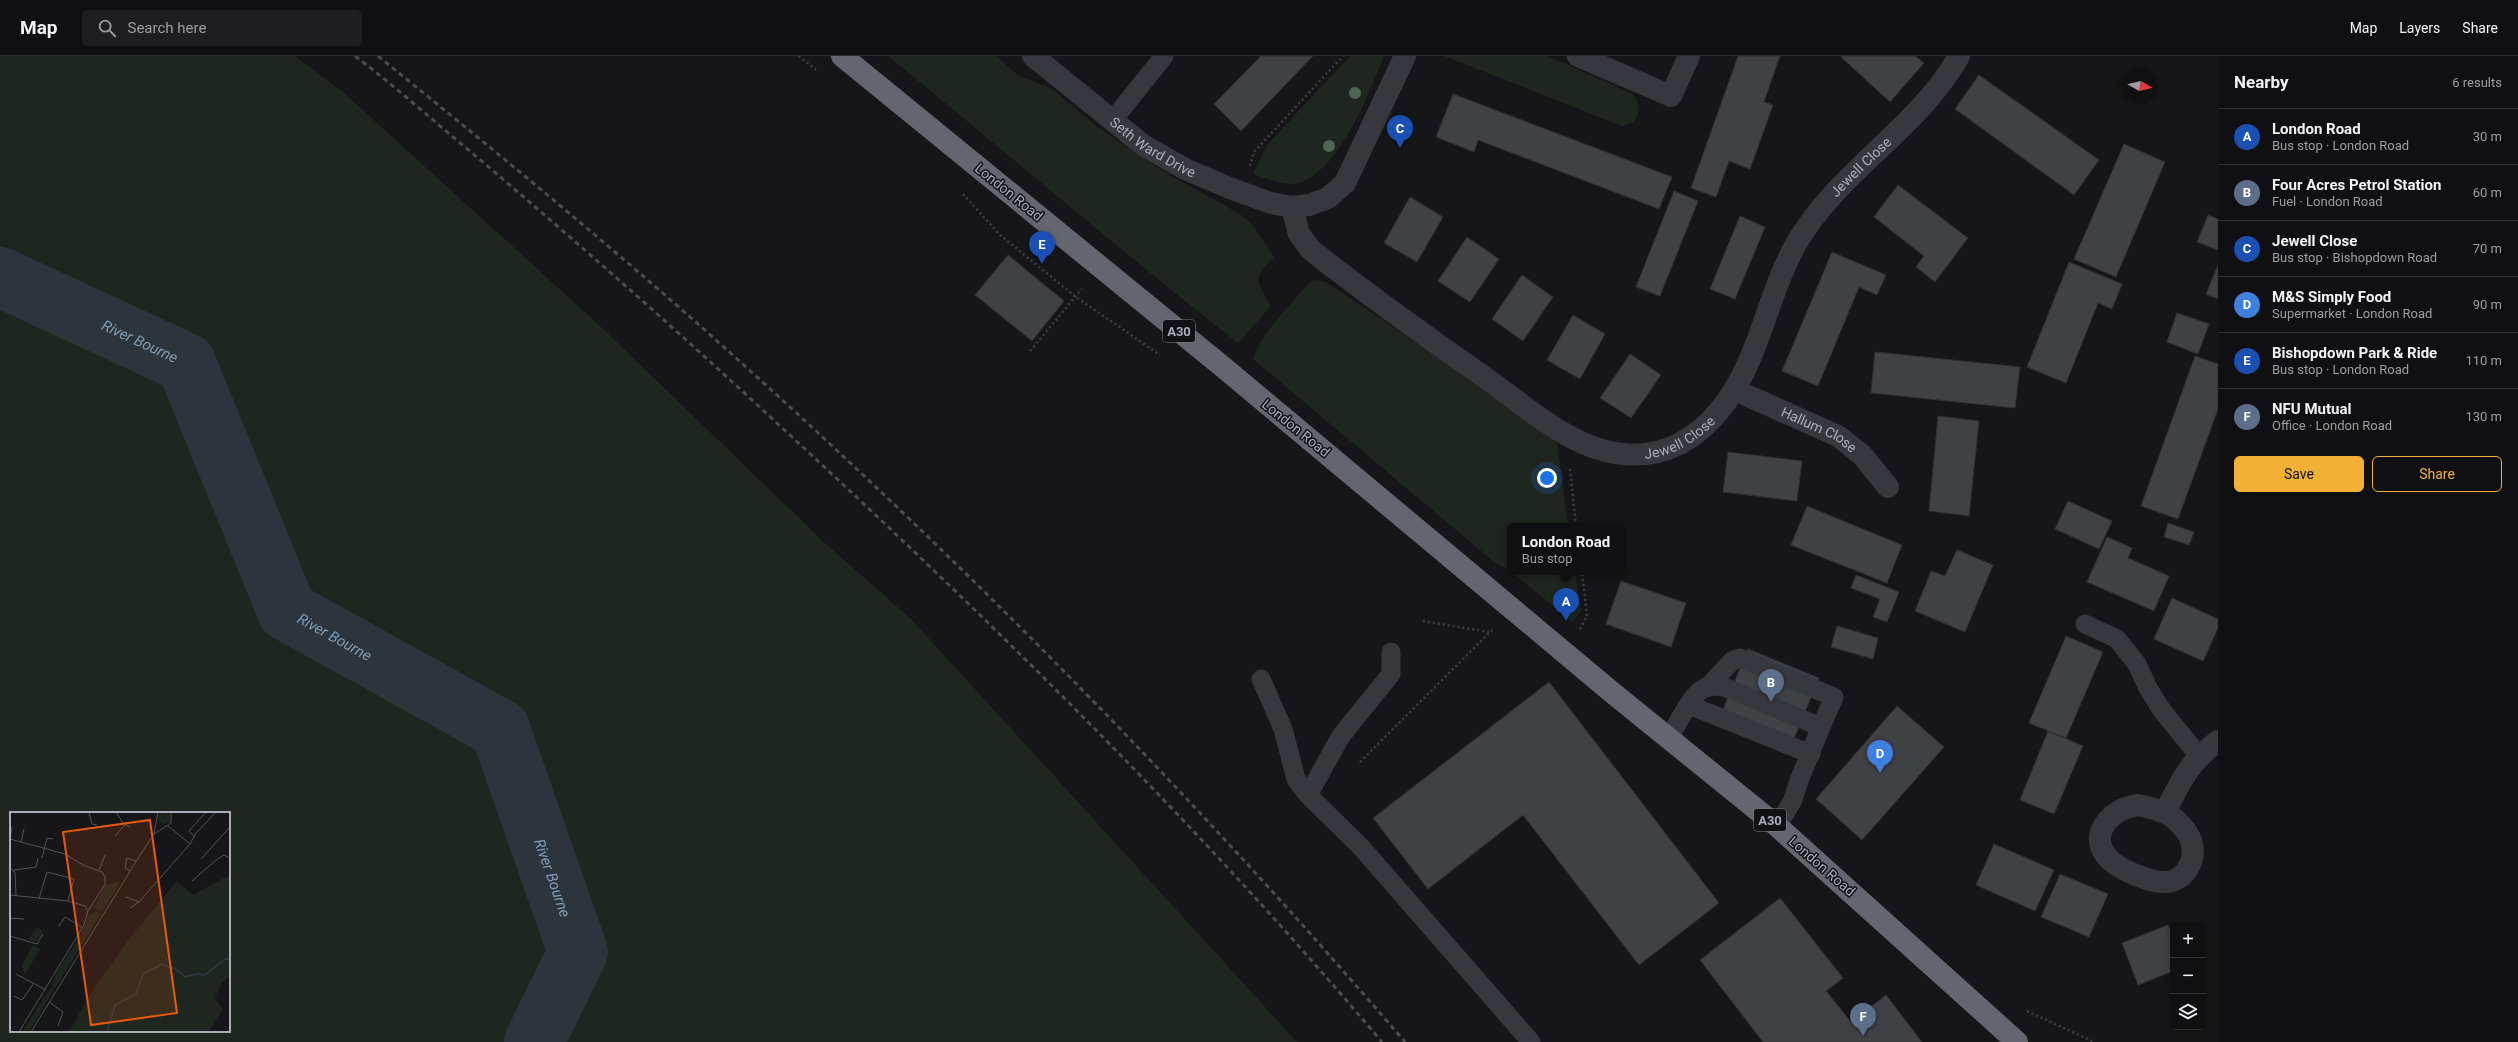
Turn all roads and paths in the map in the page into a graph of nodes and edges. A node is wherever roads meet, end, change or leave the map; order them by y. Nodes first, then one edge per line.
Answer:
1 (842, 56) edge
2 (1033, 56) edge
3 (1164, 56) edge
4 (1343, 56) edge
5 (1405, 56) edge
6 (1578, 56) edge
7 (1689, 56) edge
8 (1959, 56) edge
9 (1112, 121) junction
10 (1242, 193) junction
11 (1292, 207) junction
12 (1000, 235) dead end
13 (1100, 267) junction
14 (1076, 297) junction
15 (1030, 351) dead end
16 (1161, 356) dead end
17 (1735, 390) junction
18 (1566, 434) junction
19 (1888, 488) dead end
20 (1576, 523) edge
21 (1582, 575) edge
22 (1513, 608) junction
23 (1423, 621) dead end
24 (2085, 624) dead end
25 (1489, 632) junction
26 (1577, 635) dead end
27 (1391, 652) dead end
28 (1261, 679) dead end
29 (1706, 688) junction
30 (1690, 705) junction
31 (1821, 727) junction
32 (1669, 738) junction
33 (2218, 741) edge
34 (1811, 754) junction
35 (2198, 756) junction
36 (1357, 765) dead end
37 (1308, 795) junction
38 (2165, 812) dead end
39 (1777, 826) junction
40 (1532, 1042) edge
41 (2017, 1042) edge

1 - 13 highway, London Road / A30
2 - 9 street, Seth Ward Drive
3 - 9 lane
4 - 10 path
5 - 11 street
6 - 7 street
8 - 17 street, Jewell Close
9 - 10 street, Seth Ward Drive
10 - 11 street, Seth Ward Drive
11 - 18 street, Jewell Close
12 - 14 path
13 - 14 path
13 - 22 highway, London Road / A30
14 - 15 path
14 - 16 path
17 - 18 street, Jewell Close
17 - 19 street, Hallum Close
18 - 20 path
21 - 26 path
22 - 25 path
22 - 32 highway, London Road / A30
23 - 25 path
24 - 35 lane
25 - 36 path
27 - 37 lane
28 - 37 lane
29 - 30 lane
29 - 31 lane
29 - 31 lane
30 - 32 lane
30 - 34 lane
31 - 34 lane
32 - 39 highway, London Road / A30
33 - 35 street
34 - 39 lane
35 - 38 street
37 - 40 lane
39 - 41 highway, London Road / A30

